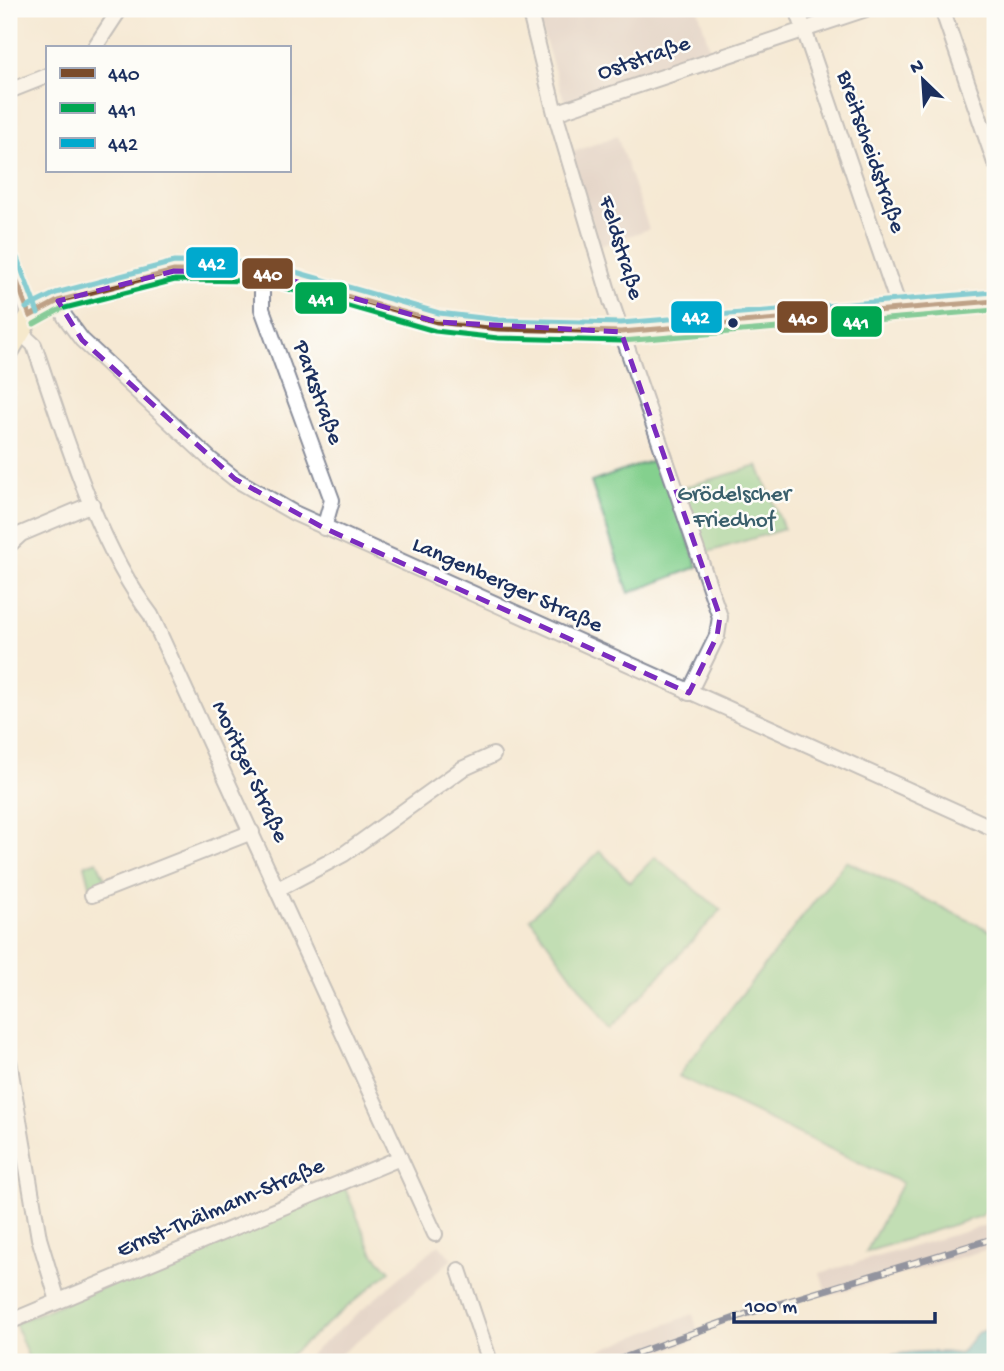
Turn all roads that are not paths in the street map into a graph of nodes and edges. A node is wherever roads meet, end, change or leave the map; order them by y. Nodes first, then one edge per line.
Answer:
1 (120, 9) edge
2 (529, 9) edge
3 (797, 9) edge
4 (866, 9) edge
5 (942, 9) edge
6 (804, 30) junction
7 (96, 46) edge
8 (46, 76) edge
9 (9, 91) edge
10 (555, 113) junction
11 (995, 163) edge
12 (9, 261) edge
13 (262, 272) junction
14 (58, 301) junction
15 (995, 301) edge
16 (27, 308) junction
17 (900, 310) junction
18 (621, 332) junction
19 (27, 339) junction
20 (9, 351) edge
21 (92, 504) junction
22 (324, 528) junction
23 (9, 545) edge
24 (689, 694) junction
25 (493, 755) dead end
26 (995, 830) edge
27 (252, 832) junction
28 (278, 889) junction
29 (92, 895) dead end
30 (9, 1061) edge
31 (400, 1158) junction
32 (435, 1234) dead end
33 (459, 1270) dead end
34 (58, 1301) junction
35 (9, 1322) edge
36 (490, 1362) edge

1 - 7 street
2 - 10 street, Feldstraße
3 - 6 street, Breitscheidstraße
4 - 6 street, Oststraße
5 - 11 street
6 - 10 street, Oststraße
6 - 17 street, Breitscheidstraße
8 - 9 street
10 - 18 street, Feldstraße
12 - 16 street
13 - 14 street
13 - 18 street
13 - 22 street, Parkstraße
14 - 16 street
14 - 22 street, Langenberger Straße
15 - 17 street
16 - 19 street
17 - 18 street
18 - 24 street, Feldstraße
19 - 20 street
19 - 21 street, Moritzer Straße
21 - 23 street
21 - 27 street, Moritzer Straße
22 - 24 street, Langenberger Straße
24 - 26 street, Langenberger Straße
25 - 28 street
27 - 28 street, Moritzer Straße
27 - 29 street
28 - 31 street, Moritzer Straße
30 - 34 street
31 - 32 street, Moritzer Straße
31 - 34 street, Ernst-Thälmann-Straße
33 - 36 street
34 - 35 street, Ernst-Thälmann-Straße

